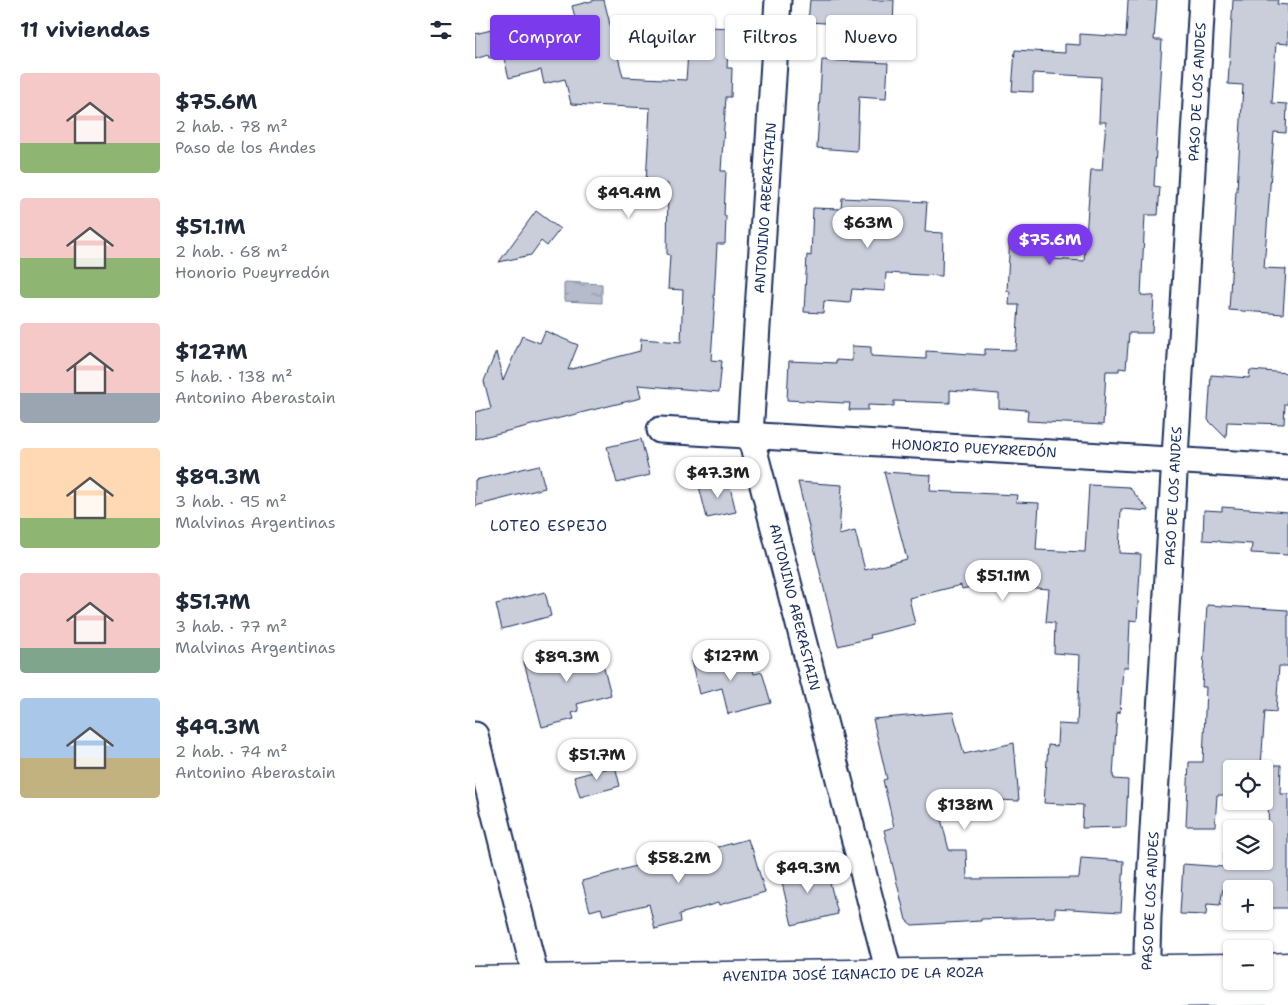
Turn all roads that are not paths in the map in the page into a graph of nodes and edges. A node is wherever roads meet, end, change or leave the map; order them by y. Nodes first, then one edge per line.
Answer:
1 (778, 0) edge
2 (1202, 0) edge
3 (660, 430) dead end
4 (750, 435) junction
5 (1175, 460) junction
6 (1288, 467) edge
7 (475, 735) edge
8 (1288, 967) edge
9 (1273, 968) edge
10 (1223, 969) edge
11 (1146, 981) junction
12 (892, 985) junction
13 (1288, 991) edge
14 (528, 994) edge
15 (485, 995) edge

1 - 4 street, ANTONINO ABERASTAIN
2 - 5 street, PASO DE LOS ANDES
3 - 4 street, HONORIO PUEYRREDÓN
4 - 5 street, HONORIO PUEYRREDÓN
4 - 12 street, ANTONINO ABERASTAIN
5 - 6 street, HONORIO PUEYRREDÓN
5 - 11 street, PASO DE LOS ANDES
7 - 14 street
8 - 9 main road
10 - 11 main road, AVENIDA JOSÉ IGNACIO DE LA ROZA
11 - 12 main road, AVENIDA JOSÉ IGNACIO DE LA ROZA
11 - 13 main road, AVENIDA JOSÉ IGNACIO DE LA ROZA
12 - 14 main road, AVENIDA JOSÉ IGNACIO DE LA ROZA
14 - 15 main road, AVENIDA JOSÉ IGNACIO DE LA ROZA

